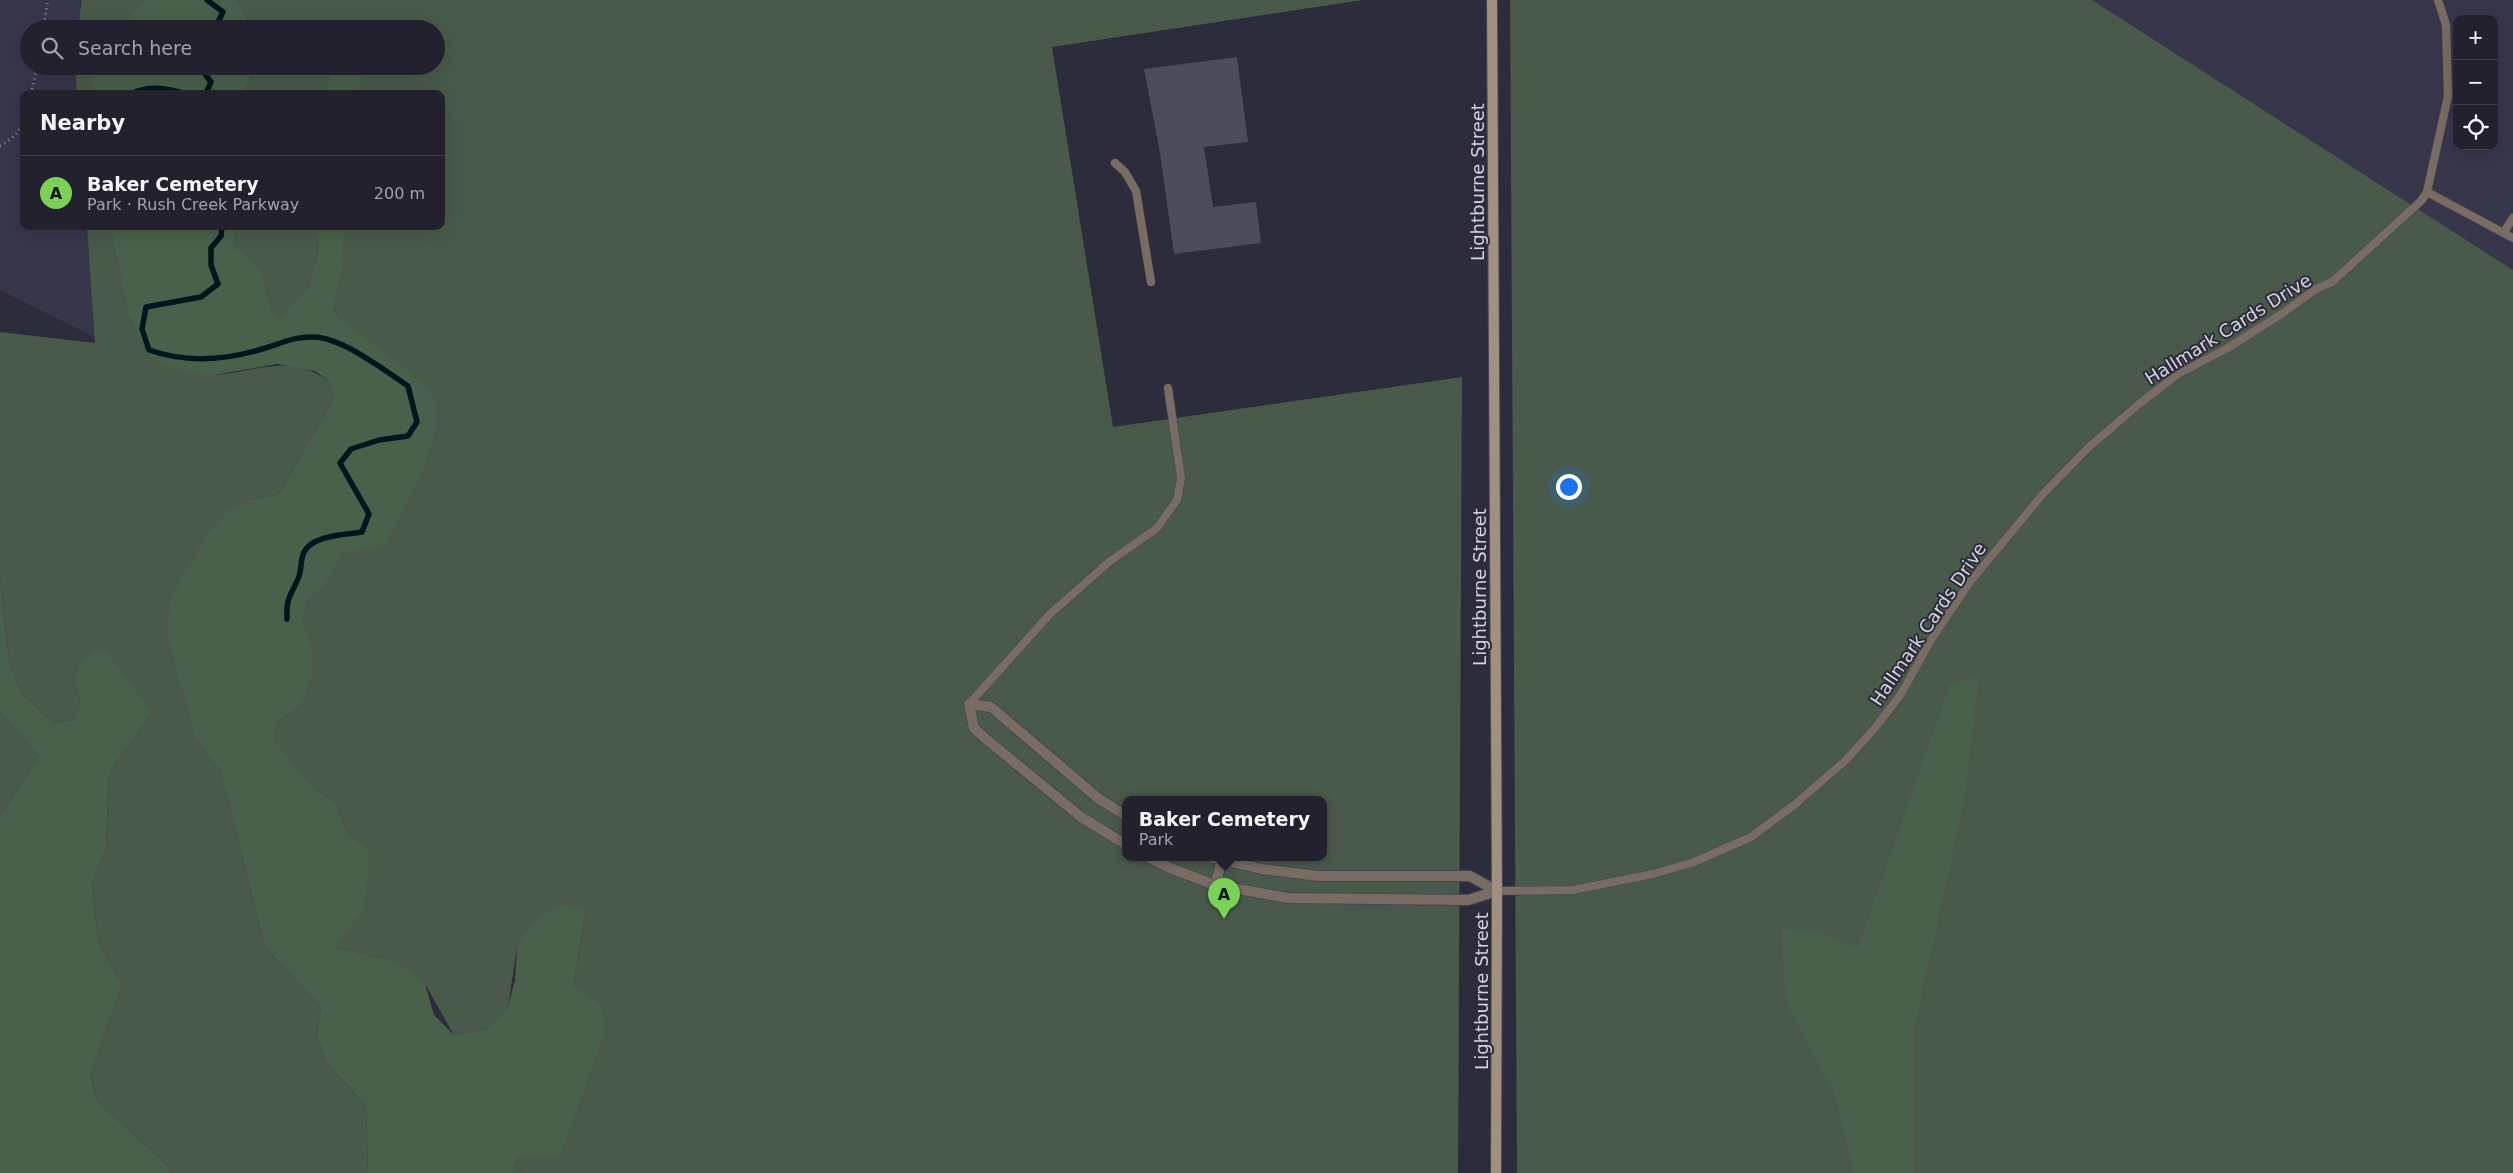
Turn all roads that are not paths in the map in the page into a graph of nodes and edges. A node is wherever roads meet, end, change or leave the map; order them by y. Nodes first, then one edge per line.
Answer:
1 (1492, 0) edge
2 (2438, 0) edge
3 (1114, 163) dead end
4 (2427, 192) junction
5 (2513, 218) edge
6 (2504, 232) junction
7 (2513, 238) edge
8 (1151, 282) dead end
9 (1168, 388) dead end
10 (969, 704) junction
11 (1122, 813) edge
12 (1122, 842) edge
13 (1156, 861) edge
14 (1218, 861) edge
15 (1230, 861) edge
16 (1215, 885) junction
17 (1497, 891) junction
18 (1496, 1173) edge

1 - 17 main road, Lightburne Street
2 - 4 lane, Hallmark Cards Drive
3 - 8 lane
4 - 6 lane
4 - 17 lane, Hallmark Cards Drive
5 - 6 lane
6 - 7 lane
9 - 10 lane
10 - 11 street
10 - 12 street
13 - 16 street
14 - 16 street
15 - 17 street
16 - 17 street
17 - 18 main road, Lightburne Street

